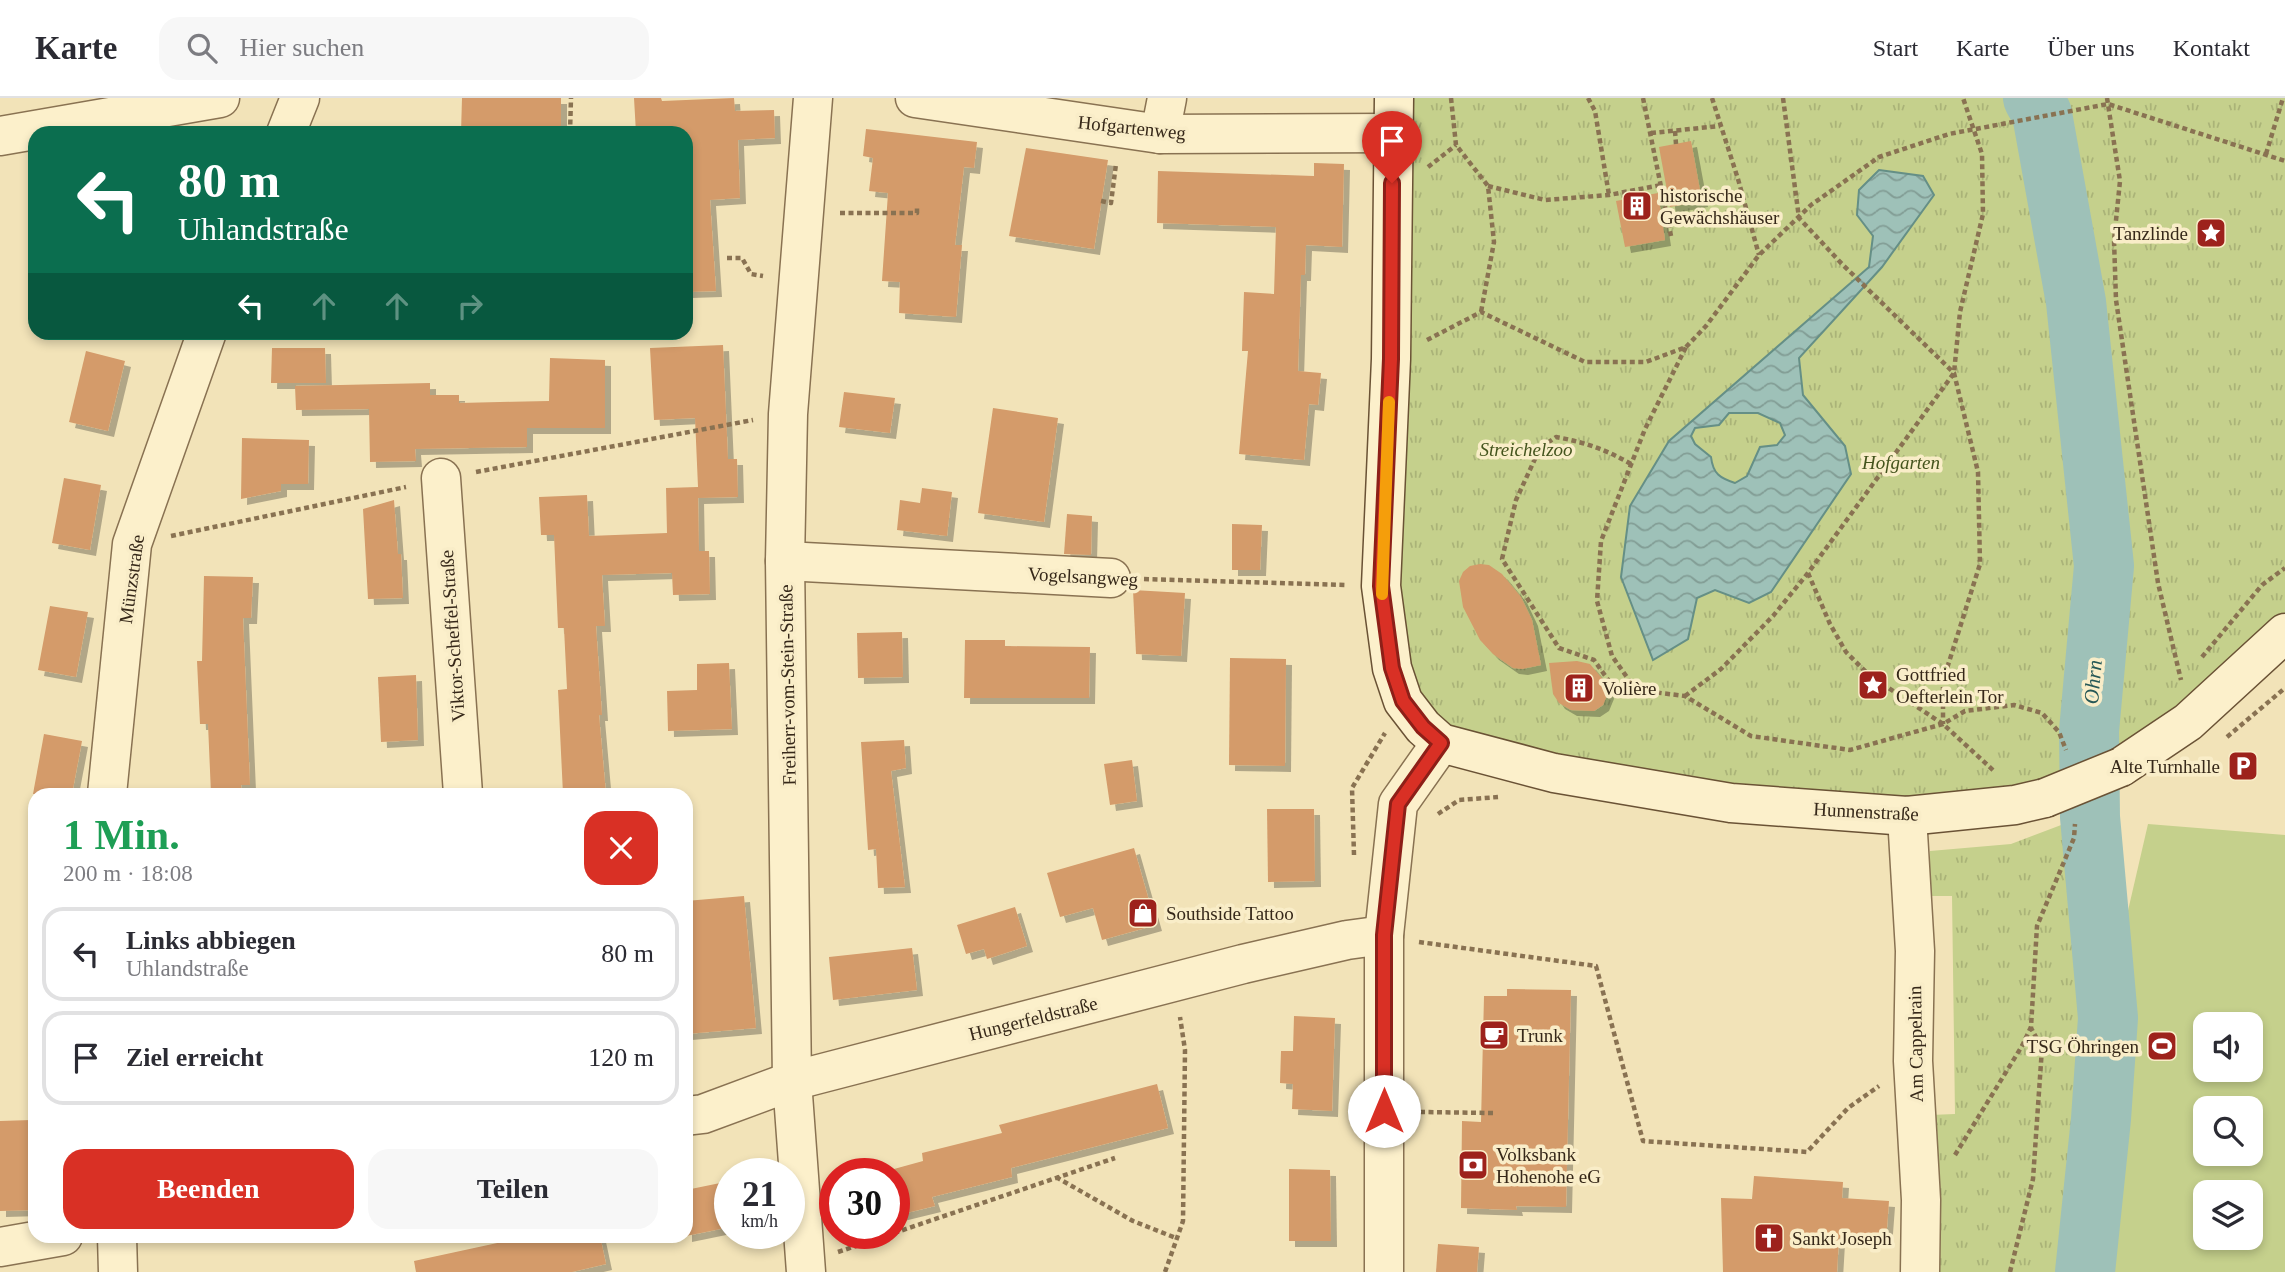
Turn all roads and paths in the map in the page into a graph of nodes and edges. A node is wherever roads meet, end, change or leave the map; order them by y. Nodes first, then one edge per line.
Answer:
1 (220, 98) edge
2 (300, 98) edge
3 (571, 98) edge
4 (813, 98) edge
5 (915, 98) edge
6 (1451, 98) edge
7 (1588, 98) edge
8 (1643, 98) edge
9 (1712, 98) edge
10 (1783, 98) edge
11 (1963, 98) edge
12 (2283, 98) edge
13 (2108, 101) edge
14 (1163, 116) edge
15 (1394, 116) edge
16 (58, 126) edge
17 (289, 126) edge
18 (570, 126) edge
19 (1721, 126) junction
20 (1121, 128) junction
21 (1975, 128) junction
22 (28, 131) edge
23 (1675, 131) junction
24 (1651, 133) junction
25 (0, 136) edge
26 (1676, 144) dead end
27 (2266, 154) junction
28 (2285, 161) edge
29 (1661, 185) junction
30 (1488, 186) junction
31 (1609, 195) junction
32 (1101, 201) dead end
33 (917, 206) dead end
34 (804, 213) junction
35 (1799, 218) junction
36 (1671, 236) dead end
37 (1759, 256) junction
38 (1481, 312) junction
39 (204, 340) edge
40 (1686, 347) junction
41 (1391, 359) junction
42 (1954, 373) junction
43 (1631, 464) junction
44 (441, 478) dead end
45 (785, 561) junction
46 (2285, 568) edge
47 (1808, 573) junction
48 (1111, 578) joint
49 (1381, 586) junction
50 (2285, 633) edge
51 (2197, 662) dead end
52 (2189, 671) dead end
53 (2285, 688) edge
54 (1636, 690) junction
55 (1685, 696) junction
56 (1942, 724) junction
57 (2231, 736) dead end
58 (1441, 743) junction
59 (2069, 759) dead end
60 (2001, 774) dead end
61 (108, 788) edge
62 (463, 788) edge
63 (1508, 798) dead end
64 (2061, 808) junction
65 (1436, 815) dead end
66 (1907, 816) junction
67 (1397, 938) junction
68 (1175, 982) junction
69 (2031, 1027) junction
70 (1913, 1061) junction
71 (792, 1081) junction
72 (1384, 1111) junction
73 (1493, 1113) dead end
74 (693, 1115) edge
75 (1115, 1158) dead end
76 (1056, 1177) junction
77 (1921, 1200) junction
78 (910, 1227) edge
79 (1176, 1238) junction
80 (28, 1242) edge
81 (117, 1243) edge
82 (0, 1247) edge
83 (848, 1249) edge
84 (805, 1260) edge
85 (118, 1272) edge
86 (1164, 1272) edge
87 (1384, 1272) edge
88 (1920, 1272) edge
89 (2010, 1272) edge

1 - 16 street
2 - 17 street
3 - 18 path
4 - 34 street, Freiherr-vom-Stein-Straße
5 - 20 street, Hofgartenweg
6 - 30 path
7 - 31 path
8 - 24 path
9 - 19 path
10 - 35 path
11 - 21 path
12 - 27 path
13 - 21 path
13 - 27 path
13 - 52 path
14 - 15 street, Hofgartenweg
14 - 20 street, Hofgartenweg
15 - 41 street
19 - 23 path
19 - 37 path
20 - 32 path
21 - 35 path
21 - 42 path
22 - 25 street
23 - 24 path
23 - 26 path
24 - 29 path
27 - 28 path
29 - 31 path
29 - 36 path
30 - 31 path
30 - 38 path
33 - 34 path
34 - 45 street, Freiherr-vom-Stein-Straße
35 - 37 path
35 - 42 path
37 - 40 path
38 - 40 path
38 - 41 path
39 - 61 street, Münzstraße
40 - 43 path
41 - 49 street
42 - 47 path
42 - 56 path
43 - 54 path
43 - 54 path
44 - 62 street, Viktor-Scheffel-Straße
45 - 48 street, Vogelsangweg
45 - 71 street, Freiherr-vom-Stein-Straße
46 - 51 path
47 - 55 path
47 - 56 path
48 - 49 path, Vogelsangweg
49 - 58 street
50 - 64 street, Hunnenstraße, bridge
53 - 57 path
54 - 55 path
55 - 56 path
56 - 59 path
56 - 60 path
58 - 66 street, Hunnenstraße
58 - 67 street
63 - 65 path
64 - 66 street, Hunnenstraße
64 - 69 path
66 - 70 street, Am Cappelrain
67 - 68 street, Hungerfeldstraße
67 - 70 path
67 - 72 street
68 - 71 street, Hungerfeldstraße
68 - 79 path
69 - 77 path
69 - 89 path
70 - 77 street, Am Cappelrain
71 - 74 street, Hungerfeldstraße
71 - 84 street, Freiherr-vom-Stein-Straße
72 - 73 path
72 - 87 street
75 - 76 path
76 - 78 path
76 - 79 path
77 - 88 street, Am Cappelrain
79 - 86 path
80 - 82 street
81 - 85 street
83 - 84 path

